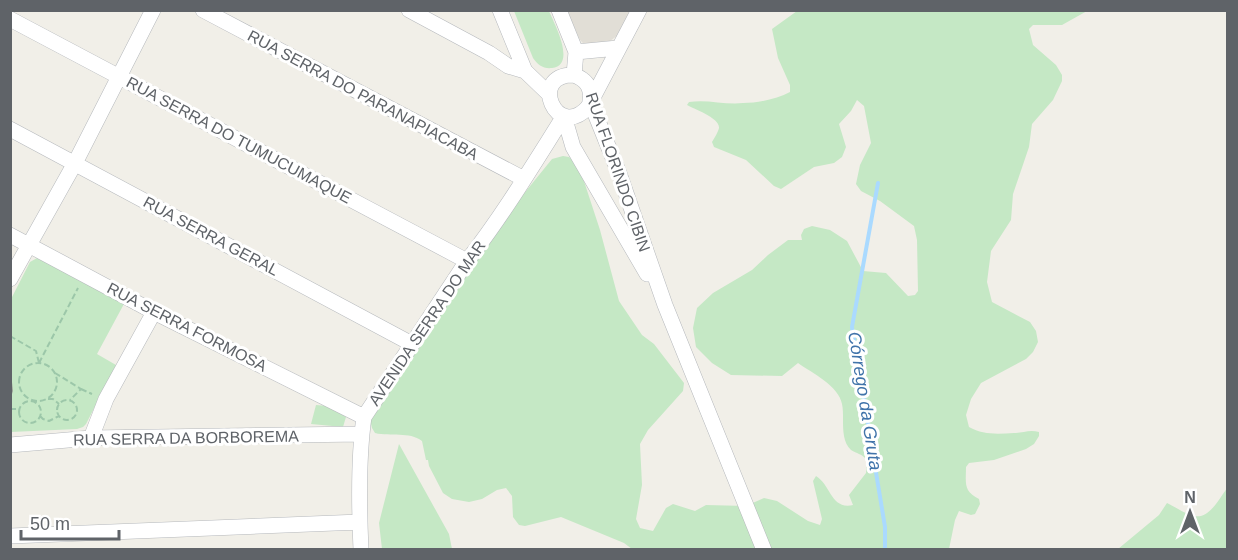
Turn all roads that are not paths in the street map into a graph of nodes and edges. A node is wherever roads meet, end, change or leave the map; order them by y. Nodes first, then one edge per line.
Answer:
1 (153, 10) edge
2 (203, 10) edge
3 (409, 10) edge
4 (500, 10) edge
5 (559, 10) edge
6 (639, 10) edge
7 (10, 19) edge
8 (514, 45) junction
9 (618, 48) junction
10 (576, 52) junction
11 (489, 53) junction
12 (525, 71) junction
13 (119, 76) junction
14 (580, 78) junction
15 (549, 94) junction
16 (591, 101) junction
17 (564, 116) junction
18 (10, 129) edge
19 (573, 147) junction
20 (543, 149) junction
21 (75, 163) junction
22 (524, 179) junction
23 (10, 235) edge
24 (30, 245) junction
25 (467, 261) junction
26 (10, 279) edge
27 (665, 305) junction
28 (154, 312) junction
29 (412, 344) junction
30 (364, 417) junction
31 (362, 434) junction
32 (91, 438) junction
33 (10, 445) edge
34 (360, 522) junction
35 (10, 536) edge
36 (361, 549) edge
37 (764, 549) edge

1 - 13 street
2 - 22 street, RUA SERRA DO PARANAPIACABA
3 - 11 street
4 - 8 street
5 - 10 street, RUA FLORINDO CIBIN
6 - 9 street
7 - 13 street, RUA SERRA DO TUMUCUMAQUE
8 - 11 street
8 - 12 street
9 - 10 street
9 - 14 street
9 - 16 street
10 - 14 street, RUA FLORINDO CIBIN
11 - 12 street
12 - 15 street
13 - 21 street
13 - 25 street, RUA SERRA DO TUMUCUMAQUE
14 - 15 street
14 - 16 street, RUA FLORINDO CIBIN
15 - 17 street
16 - 17 street
16 - 27 street, RUA FLORINDO CIBIN
17 - 19 street, RUA FLORINDO CIBIN
17 - 20 street, AVENIDA SERRA DO MAR
18 - 21 street, RUA SERRA GERAL
19 - 20 street
19 - 27 street, RUA FLORINDO CIBIN
20 - 22 street, AVENIDA SERRA DO MAR
21 - 24 street
21 - 29 street, RUA SERRA GERAL
22 - 25 street, AVENIDA SERRA DO MAR
23 - 24 street, RUA SERRA FORMOSA
24 - 26 street
24 - 28 street, RUA SERRA FORMOSA
25 - 29 street, AVENIDA SERRA DO MAR
27 - 37 street, RUA FLORINDO CIBIN
28 - 30 street, RUA SERRA FORMOSA
28 - 32 street
29 - 30 street, AVENIDA SERRA DO MAR
30 - 31 street, AVENIDA SERRA DO MAR
31 - 32 street, RUA SERRA DA BORBOREMA
31 - 34 street, AVENIDA SERRA DO MAR
32 - 33 street, RUA SERRA DA BORBOREMA
34 - 35 street
34 - 36 street, AVENIDA SERRA DO MAR

